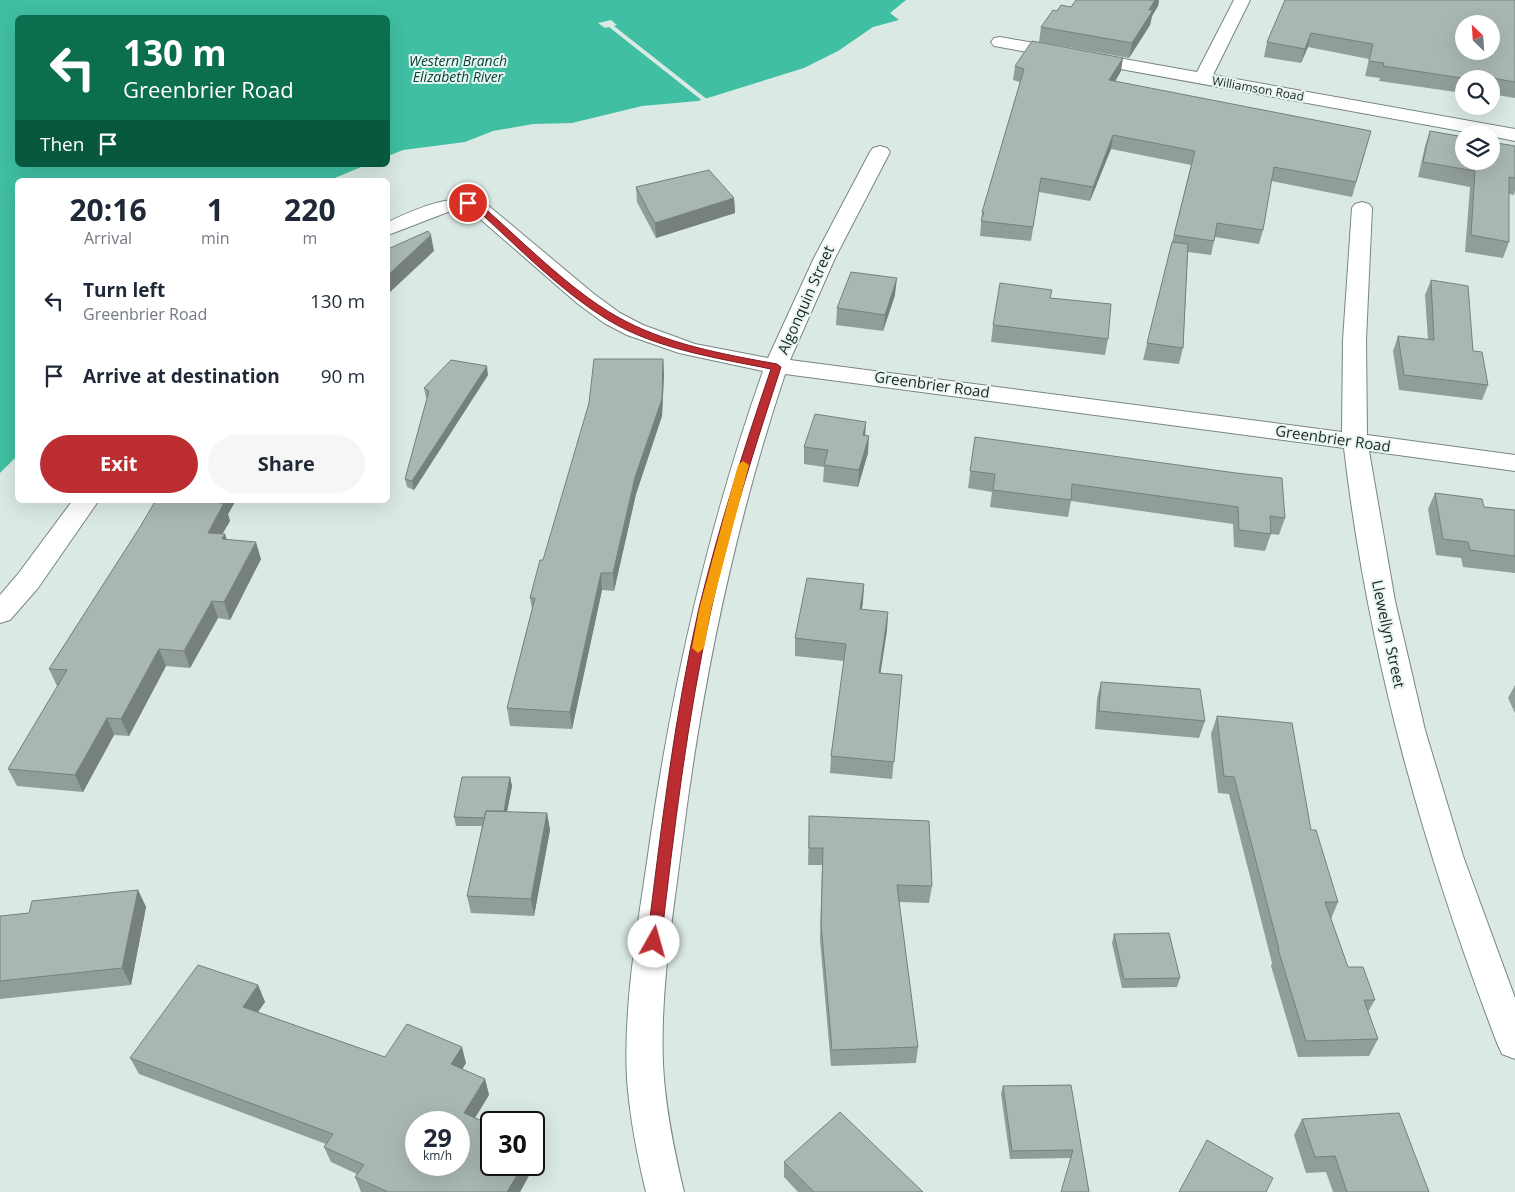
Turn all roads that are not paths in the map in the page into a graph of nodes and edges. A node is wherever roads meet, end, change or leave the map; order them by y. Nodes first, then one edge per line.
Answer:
1 (1242, 0) edge
2 (1000, 42) dead end
3 (1202, 79) junction
4 (1515, 135) edge
5 (880, 152) dead end
6 (1362, 208) dead end
7 (392, 227) edge
8 (777, 367) junction
9 (1356, 442) junction
10 (1515, 463) edge
11 (84, 503) edge
12 (0, 613) edge
13 (1515, 1043) edge
14 (665, 1192) edge

1 - 3 street
2 - 3 street, Williamson Road
3 - 4 street, Williamson Road
5 - 8 street, Algonquin Street
6 - 9 street, Llewellyn Street
7 - 8 street, Greenbrier Road
8 - 9 street, Greenbrier Road
8 - 14 street, Algonquin Street
9 - 10 street, Greenbrier Road
9 - 13 street, Llewellyn Street
11 - 12 street

